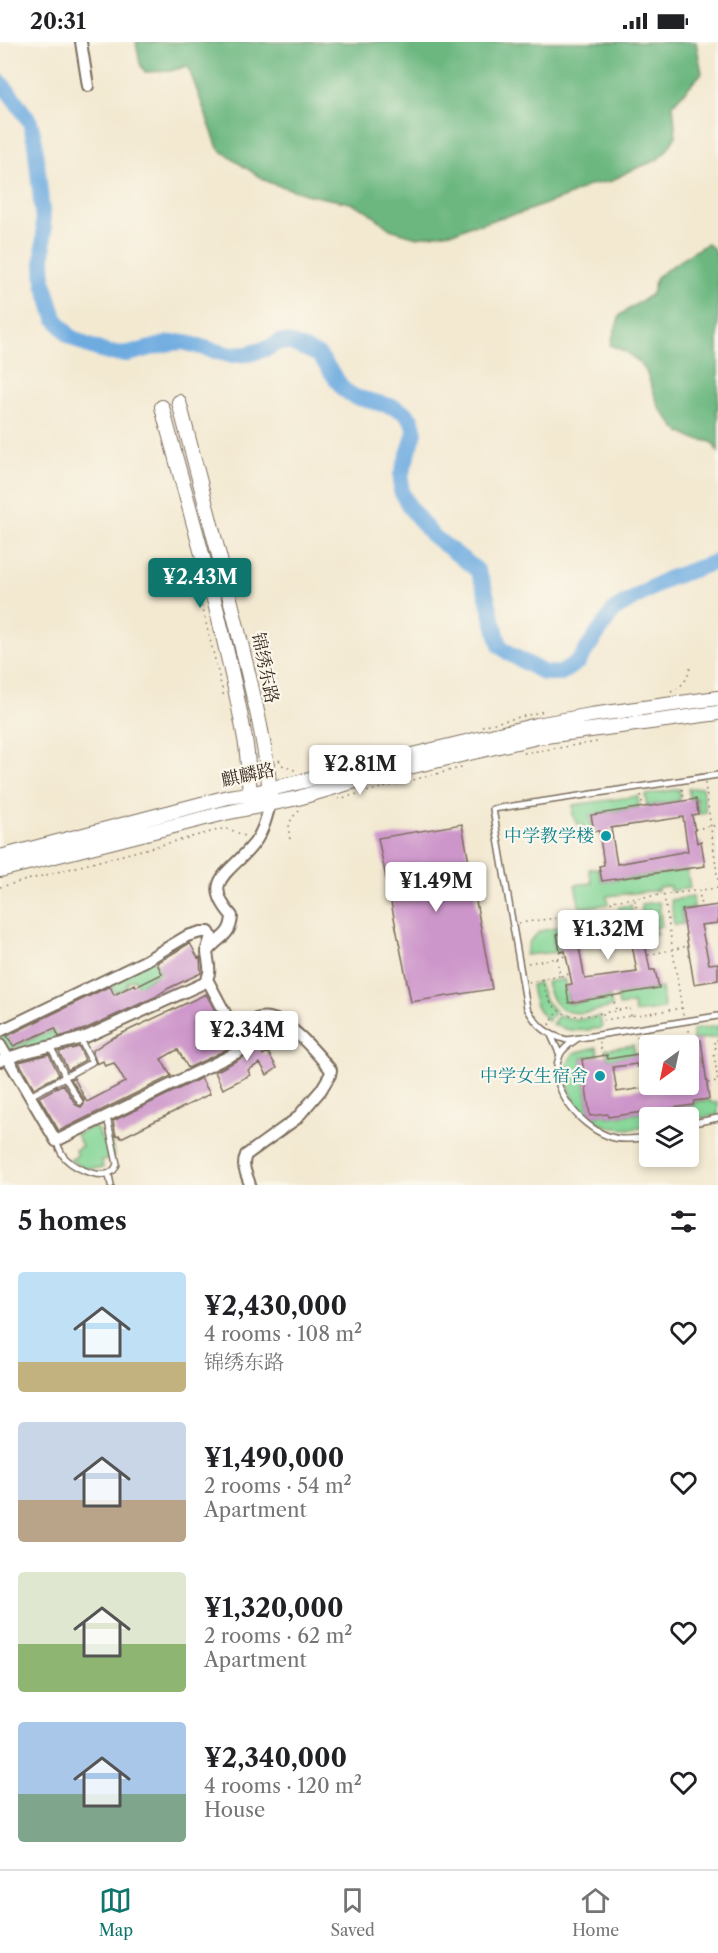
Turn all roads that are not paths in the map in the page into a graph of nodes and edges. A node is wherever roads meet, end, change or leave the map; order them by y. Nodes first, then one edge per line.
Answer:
1 (81, 42) edge
2 (88, 86) dead end
3 (179, 402) dead end
4 (162, 407) dead end
5 (718, 698) edge
6 (718, 713) edge
7 (718, 775) edge
8 (269, 789) junction
9 (251, 801) junction
10 (270, 804) junction
11 (0, 857) edge
12 (0, 870) edge
13 (207, 952) junction
14 (207, 979) junction
15 (718, 1016) edge
16 (235, 1030) junction
17 (0, 1031) edge
18 (551, 1035) junction
19 (80, 1039) junction
20 (577, 1039) junction
21 (0, 1045) edge
22 (50, 1046) junction
23 (560, 1055) junction
24 (4, 1060) edge
25 (64, 1076) junction
26 (30, 1096) junction
27 (80, 1102) dead end
28 (106, 1117) junction
29 (718, 1118) edge
30 (699, 1122) edge
31 (639, 1138) edge
32 (56, 1141) junction
33 (109, 1175) junction
34 (111, 1185) edge
35 (250, 1185) edge

1 - 2 street
3 - 8 main road, 锦绣东路
4 - 9 main road, 锦绣东路
5 - 8 main road, 麒麟路
6 - 10 main road, 麒麟路
7 - 18 lane
8 - 9 main road, 麒麟路
8 - 10 main road, 锦绣东路
9 - 10 main road, 麒麟路
9 - 11 main road, 麒麟路
9 - 12 main road, 麒麟路
10 - 13 street
13 - 14 street
13 - 17 street
14 - 16 street
14 - 19 street
15 - 20 lane
16 - 28 street
16 - 35 street
18 - 20 lane
18 - 23 lane
19 - 22 street
19 - 25 lane
20 - 23 lane
21 - 24 street
22 - 24 street
22 - 25 lane
23 - 31 lane
24 - 26 street
25 - 26 lane
25 - 27 lane
26 - 32 street
28 - 32 street
28 - 33 lane
29 - 30 lane
32 - 33 lane
33 - 34 lane

